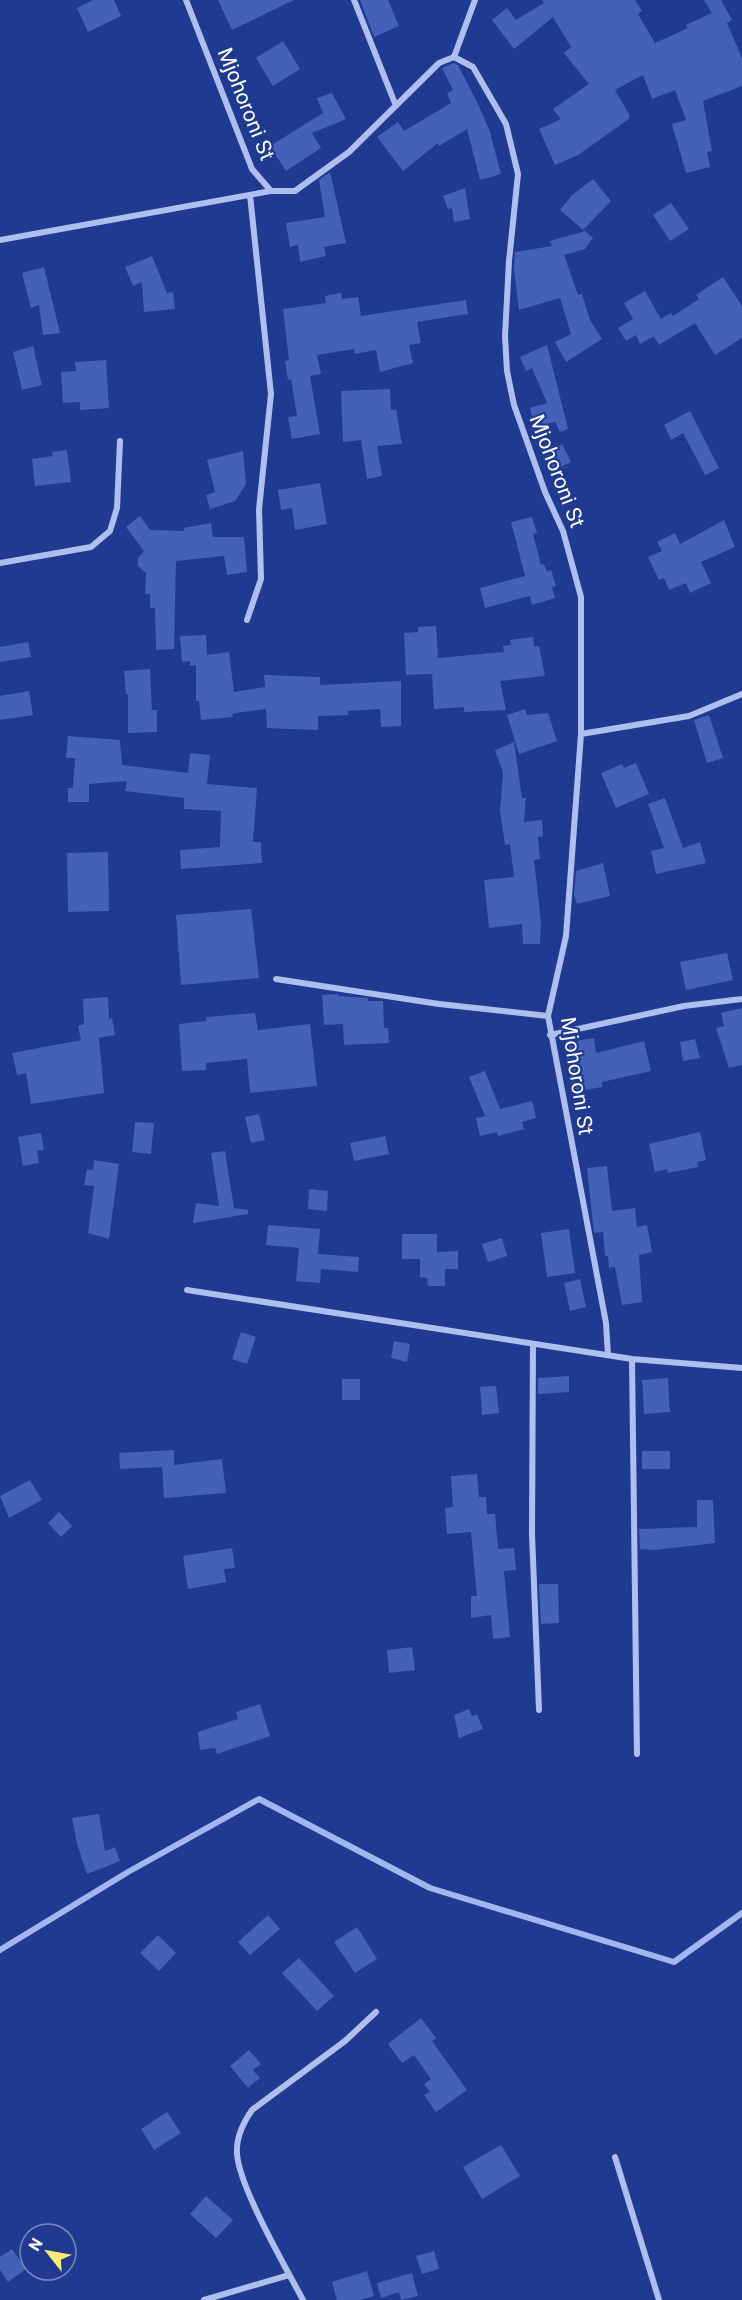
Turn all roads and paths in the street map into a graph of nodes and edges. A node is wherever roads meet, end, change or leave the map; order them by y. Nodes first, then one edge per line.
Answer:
1 (186, 0) edge
2 (354, 0) edge
3 (475, 0) edge
4 (454, 57) junction
5 (396, 106) junction
6 (271, 191) junction
7 (250, 195) junction
8 (0, 240) edge
9 (120, 441) dead end
10 (0, 563) edge
11 (247, 620) dead end
12 (742, 694) edge
13 (581, 734) junction
14 (276, 978) dead end
15 (742, 999) edge
16 (548, 1016) junction
17 (550, 1035) junction
18 (187, 1290) dead end
19 (533, 1344) junction
20 (608, 1355) junction
21 (632, 1359) junction
22 (742, 1368) edge
23 (539, 1710) dead end
24 (637, 1754) dead end
25 (376, 2012) dead end
26 (615, 2157) dead end
27 (289, 2275) junction
28 (204, 2300) edge
29 (303, 2300) edge
30 (659, 2300) edge

1 - 6 street, Mjohoroni St
2 - 5 street
3 - 4 street
4 - 5 street, Mjohoroni St
4 - 13 street, Mjohoroni St
5 - 6 street, Mjohoroni St
6 - 7 street
7 - 8 street
7 - 11 street
9 - 10 street
12 - 13 street
13 - 16 street, Mjohoroni St
14 - 16 street
15 - 17 street
16 - 17 street, Mjohoroni St
17 - 20 street, Mjohoroni St
18 - 19 street
19 - 20 street
19 - 23 street
20 - 21 street
21 - 22 street
21 - 24 street
25 - 27 street
26 - 30 street
27 - 28 street
27 - 29 street

